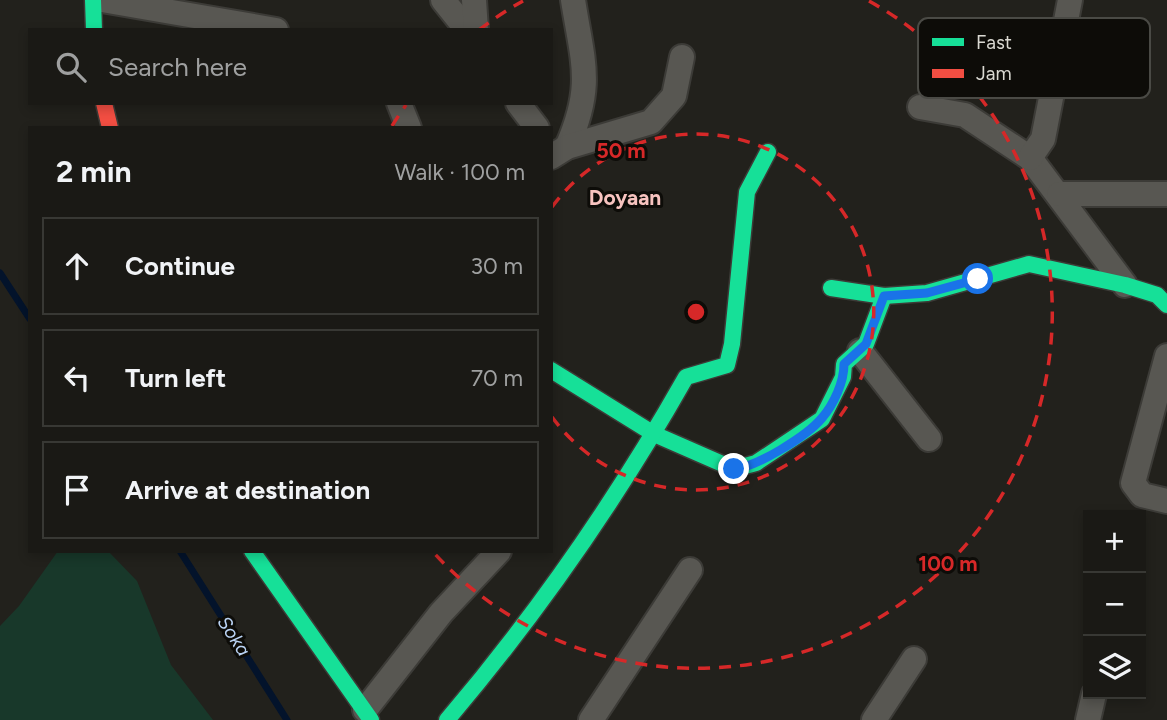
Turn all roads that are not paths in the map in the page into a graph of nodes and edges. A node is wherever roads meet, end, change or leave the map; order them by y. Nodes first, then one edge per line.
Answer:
1 (93, 0) edge
2 (102, 0) edge
3 (443, 0) edge
4 (474, 0) edge
5 (573, 0) edge
6 (1070, 0) edge
7 (1067, 18) edge
8 (94, 28) edge
9 (264, 28) edge
10 (465, 28) edge
11 (476, 28) edge
12 (682, 57) dead end
13 (1051, 98) edge
14 (104, 105) edge
15 (400, 105) edge
16 (520, 105) edge
17 (920, 107) dead end
18 (110, 126) edge
19 (408, 126) edge
20 (535, 126) edge
21 (556, 150) edge
22 (768, 152) dead end
23 (1030, 158) junction
24 (1059, 194) junction
25 (1167, 194) edge
26 (1125, 285) junction
27 (831, 288) dead end
28 (884, 296) junction
29 (1167, 305) edge
30 (860, 351) junction
31 (1167, 356) edge
32 (553, 371) edge
33 (654, 434) junction
34 (929, 439) dead end
35 (1167, 501) edge
36 (253, 553) edge
37 (497, 553) edge
38 (690, 570) dead end
39 (914, 659) dead end
40 (1093, 699) edge
41 (368, 715) edge
42 (447, 720) edge
43 (591, 720) edge
44 (874, 720) edge
45 (1088, 720) edge

1 - 8 street
2 - 9 street
3 - 10 street
4 - 11 street
5 - 21 street
6 - 7 street
12 - 21 street
13 - 23 street
14 - 18 street
15 - 19 street
16 - 20 street
17 - 23 street
22 - 33 street
23 - 24 street
24 - 25 street
24 - 26 street
26 - 28 street
26 - 29 street
27 - 28 street
28 - 30 street
30 - 33 street
30 - 34 street
31 - 35 street
32 - 33 street
33 - 42 street
36 - 41 street
37 - 41 street
38 - 43 street
39 - 44 street
40 - 45 street

